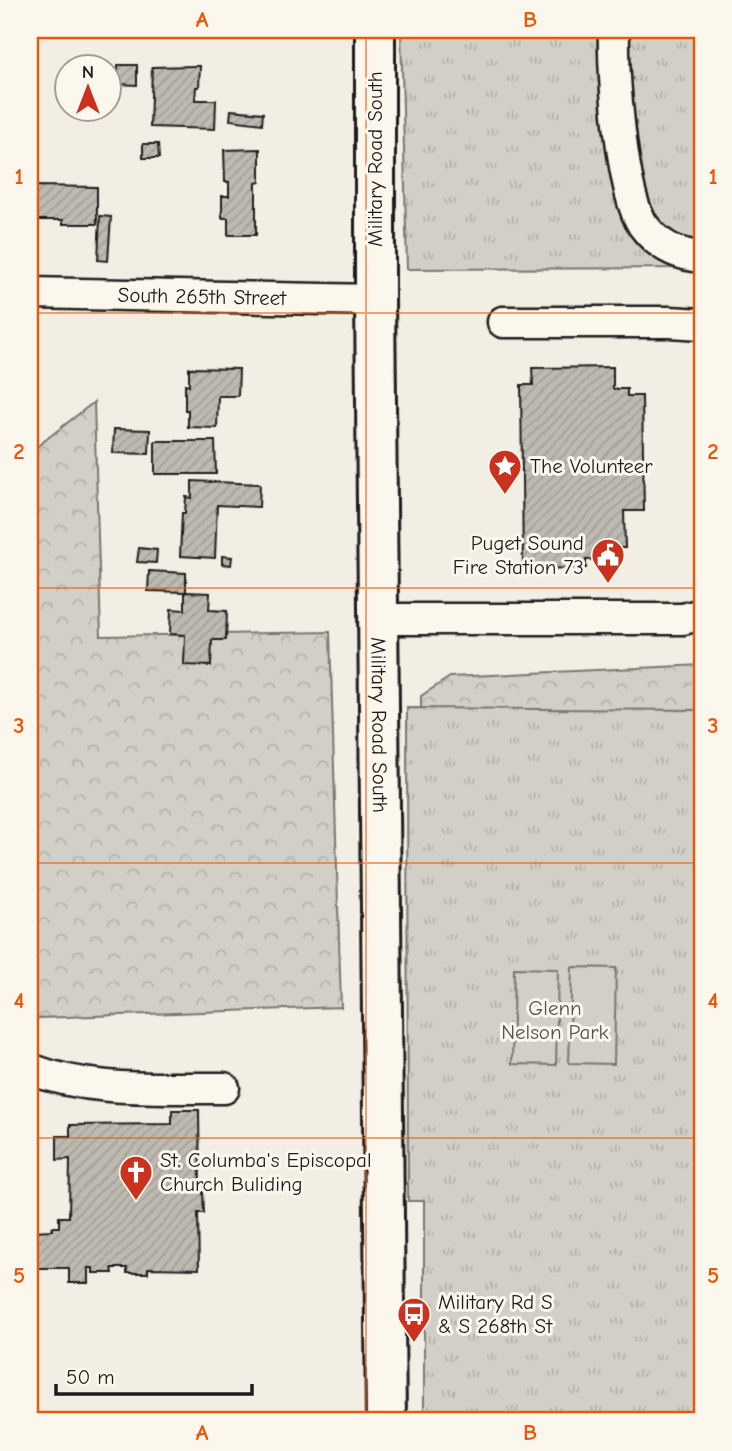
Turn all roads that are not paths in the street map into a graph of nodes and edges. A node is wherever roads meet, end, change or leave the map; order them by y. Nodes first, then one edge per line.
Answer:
1 (375, 30) edge
2 (614, 30) edge
3 (702, 257) edge
4 (30, 293) edge
5 (375, 300) junction
6 (503, 322) dead end
7 (702, 324) edge
8 (702, 614) edge
9 (379, 619) junction
10 (30, 1069) edge
11 (224, 1088) dead end
12 (387, 1421) edge

1 - 5 main road, Military Road South
2 - 3 street
4 - 5 street, South 265th Street
5 - 9 main road, Military Road South
6 - 7 street
8 - 9 street
9 - 12 main road, Military Road South
10 - 11 street

